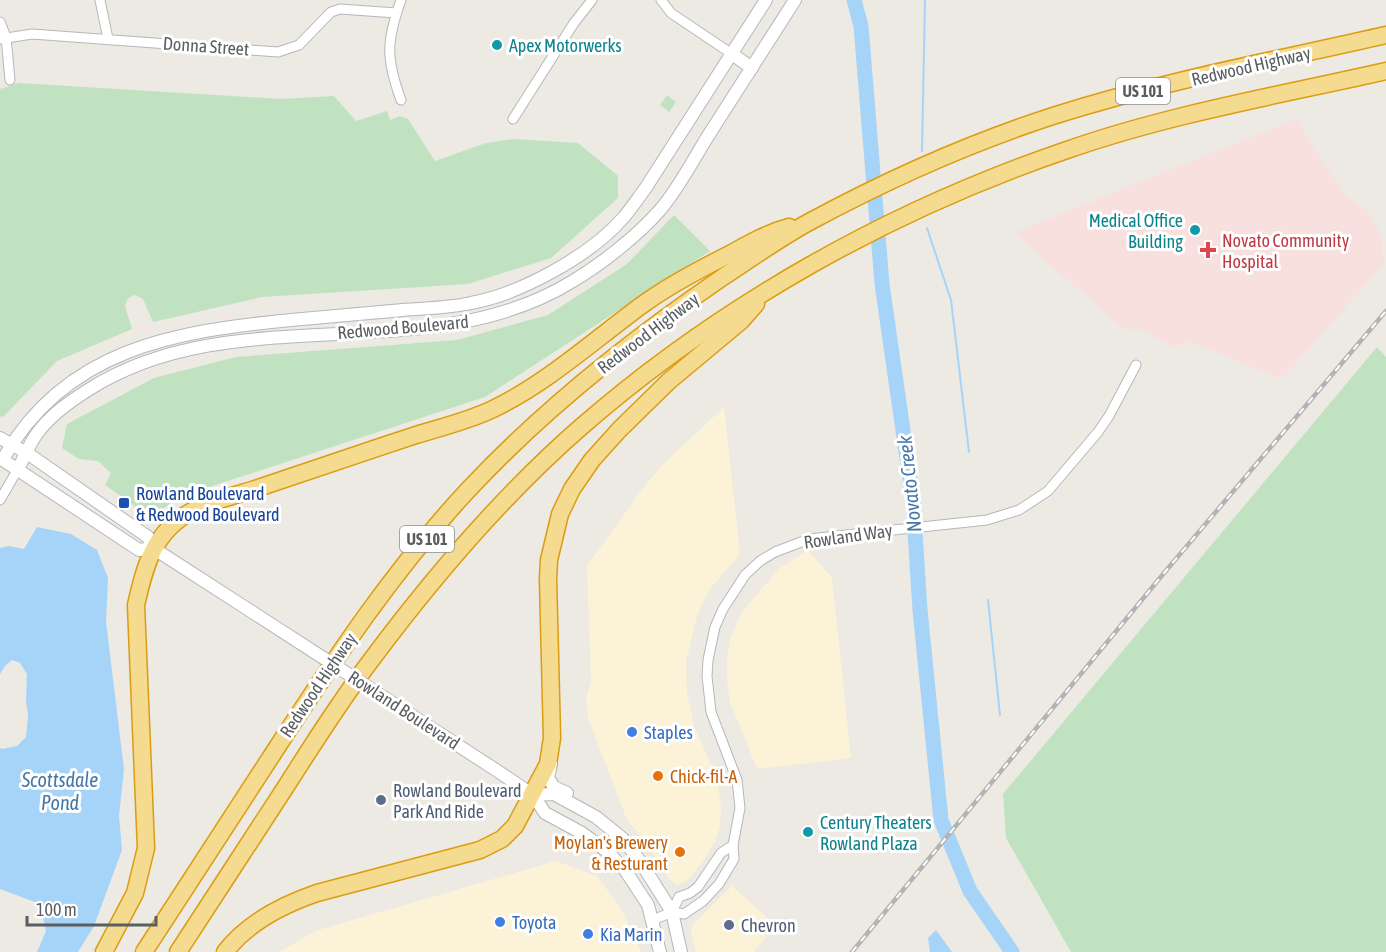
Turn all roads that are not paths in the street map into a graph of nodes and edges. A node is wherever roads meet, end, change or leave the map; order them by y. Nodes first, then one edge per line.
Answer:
1 (100, 0) edge
2 (401, 0) edge
3 (592, 0) edge
4 (661, 0) edge
5 (766, 0) edge
6 (795, 0) edge
7 (396, 12) junction
8 (0, 22) edge
9 (1386, 35) edge
10 (3, 38) edge
11 (108, 39) junction
12 (732, 54) junction
13 (752, 68) junction
14 (1386, 71) edge
15 (10, 80) dead end
16 (401, 100) dead end
17 (513, 119) dead end
18 (810, 221) junction
19 (772, 288) junction
20 (299, 320) junction
21 (274, 322) junction
22 (301, 335) junction
23 (276, 337) junction
24 (155, 342) junction
25 (159, 357) junction
26 (1136, 364) dead end
27 (6, 442) edge
28 (27, 453) junction
29 (1, 461) edge
30 (18, 469) junction
31 (0, 500) edge
32 (153, 548) junction
33 (549, 759) junction
34 (533, 795) junction
35 (601, 821) junction
36 (733, 845) junction
37 (672, 912) junction
38 (653, 920) junction
39 (105, 952) edge
40 (144, 952) edge
41 (178, 952) edge
42 (225, 952) edge
43 (660, 952) edge
44 (681, 952) edge

1 - 11 street
2 - 7 street
3 - 17 street
4 - 12 street
5 - 12 main road, Redwood Boulevard
6 - 13 main road, Redwood Boulevard
7 - 11 street, Donna Street
7 - 16 street
8 - 10 street
9 - 18 highway, Redwood Highway / US 101
10 - 11 street, Donna Street
10 - 15 street
12 - 13 main road
12 - 20 main road, Redwood Boulevard
13 - 22 main road, Redwood Boulevard
14 - 19 highway, Redwood Highway / US 101
18 - 32 highway
18 - 40 highway, Redwood Highway / US 101
19 - 33 highway
19 - 41 highway, Redwood Highway / US 101
20 - 21 main road, Redwood Boulevard
20 - 22 main road
21 - 23 main road
21 - 24 main road, Redwood Boulevard
22 - 23 main road, Redwood Boulevard
23 - 25 main road, Redwood Boulevard
24 - 25 main road
24 - 27 main road, Redwood Boulevard
25 - 28 main road, Redwood Boulevard
26 - 36 street, Rowland Way
27 - 28 main road, Rowland Boulevard
27 - 29 main road, Redwood Boulevard
28 - 30 main road, Redwood Boulevard
28 - 32 main road, Rowland Boulevard
29 - 30 main road, Rowland Boulevard
30 - 31 street, Redwood Boulevard
30 - 32 main road, Rowland Boulevard
32 - 34 main road, Rowland Boulevard, bridge
32 - 39 highway
33 - 34 highway
33 - 35 main road
34 - 35 main road, Rowland Boulevard
34 - 38 main road, Rowland Boulevard
34 - 42 highway
35 - 37 main road, Rowland Boulevard
36 - 37 street, Rowland Way
36 - 37 street, Rowland Way
37 - 38 street, Rowland Way
37 - 44 main road, Rowland Boulevard
38 - 43 main road, Rowland Boulevard

